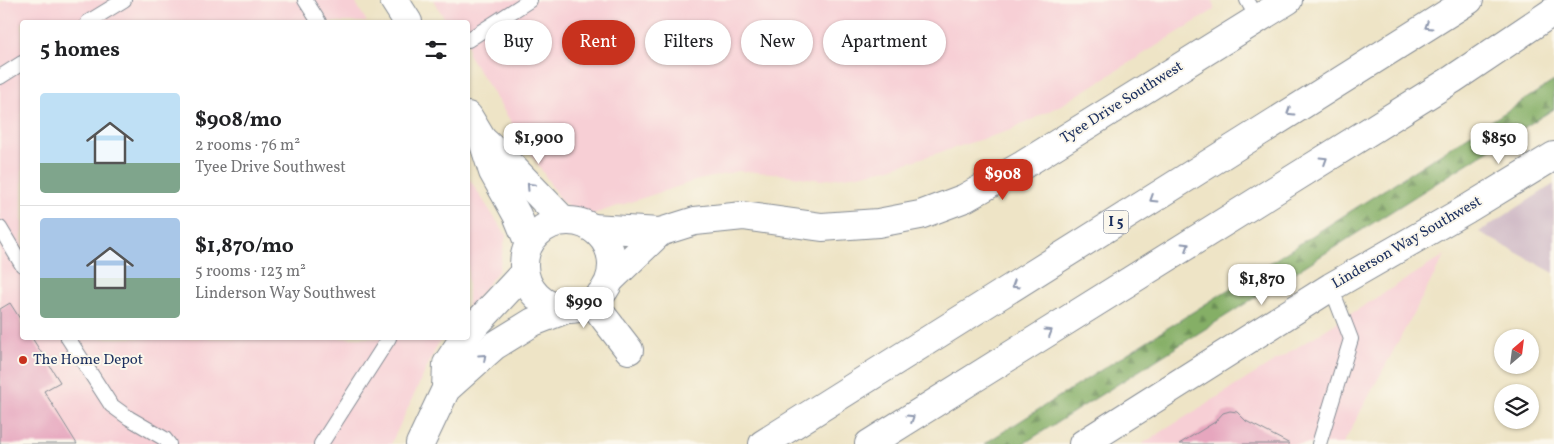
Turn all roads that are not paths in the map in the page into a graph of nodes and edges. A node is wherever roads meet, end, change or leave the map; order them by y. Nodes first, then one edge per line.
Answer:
1 (124, 0) edge
2 (305, 0) edge
3 (394, 0) edge
4 (530, 0) edge
5 (1288, 0) edge
6 (1469, 0) edge
7 (1252, 9) edge
8 (1554, 11) edge
9 (91, 20) edge
10 (318, 20) edge
11 (407, 20) edge
12 (470, 39) edge
13 (20, 64) edge
14 (0, 77) edge
15 (470, 119) edge
16 (483, 141) junction
17 (1554, 156) edge
18 (564, 221) junction
19 (0, 228) edge
20 (592, 228) junction
21 (660, 232) junction
22 (528, 244) junction
23 (20, 262) edge
24 (524, 273) junction
25 (610, 280) junction
26 (1330, 288) junction
27 (592, 302) junction
28 (564, 310) junction
29 (470, 331) edge
30 (69, 340) edge
31 (388, 340) edge
32 (463, 340) edge
33 (629, 350) dead end
34 (446, 389) junction
35 (164, 442) edge
36 (321, 444) edge
37 (420, 444) edge
38 (762, 444) edge
39 (869, 444) edge
40 (1083, 444) edge
41 (1319, 444) edge

1 - 9 lane
2 - 10 lane
3 - 11 main road
4 - 12 lane
5 - 7 main road, Tyee Drive Southwest
6 -> 38 main road, I 5
7 - 21 main road, Tyee Drive Southwest
39 -> 8 main road
13 - 14 lane
15 - 16 main road
18 -> 16 main road
16 - 22 main road
17 - 26 main road, Linderson Way Southwest
18 - 20 main road, Tyee Drive Southwest
18 - 22 main road
19 - 23 lane
20 - 21 main road, Tyee Drive Southwest
20 - 25 main road
21 - 25 main road, Tyee Drive Southwest
22 - 24 main road
24 - 28 main road
24 - 29 main road
25 - 27 main road, Tyee Drive Southwest
26 - 40 main road, Linderson Way Southwest
26 - 41 lane
27 - 28 main road
27 - 33 main road
34 -> 28 main road
30 - 35 lane
31 - 36 lane
32 - 34 main road
34 - 37 main road

